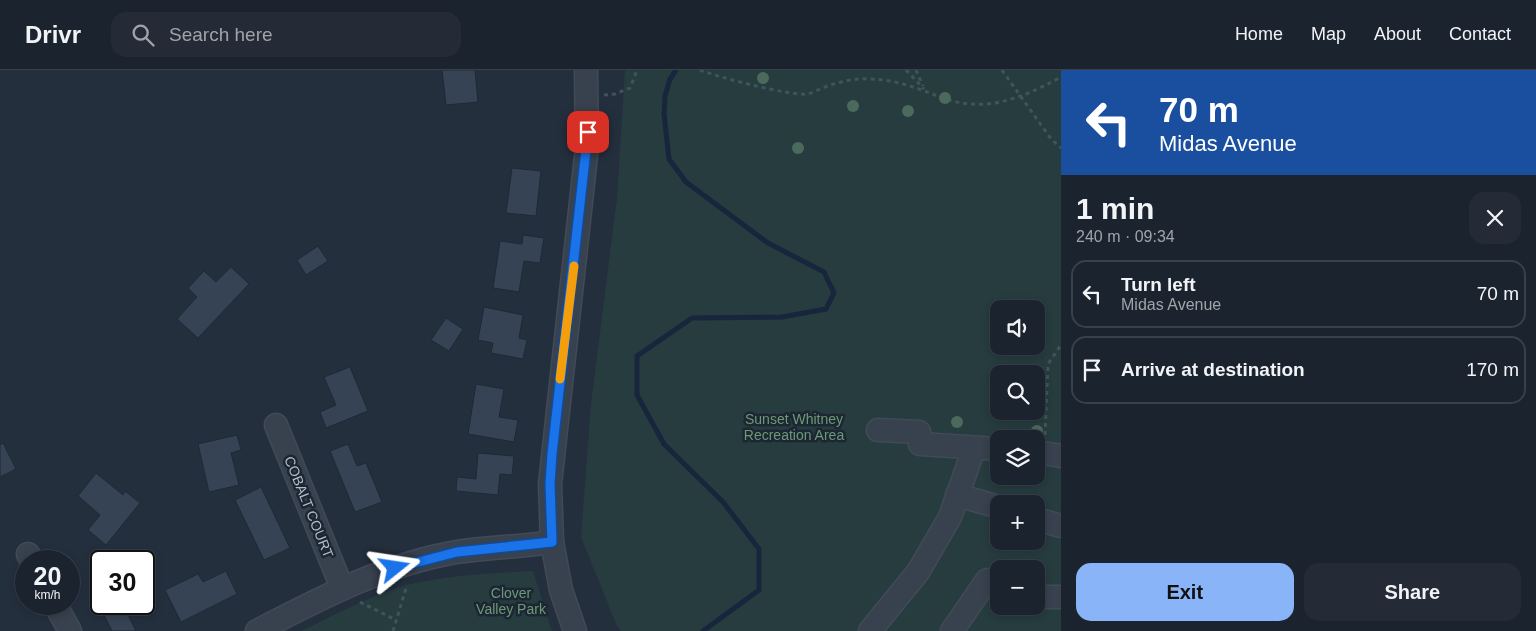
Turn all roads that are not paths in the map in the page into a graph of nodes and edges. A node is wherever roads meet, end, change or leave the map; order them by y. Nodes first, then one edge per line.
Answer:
1 (586, 70) edge
2 (276, 426) dead end
3 (878, 430) dead end
4 (974, 448) junction
5 (990, 449) edge
6 (957, 495) junction
7 (990, 505) edge
8 (1045, 522) edge
9 (1061, 526) edge
10 (552, 542) junction
11 (990, 581) edge
12 (349, 594) junction
13 (1045, 597) edge
14 (1061, 597) edge
15 (61, 615) edge
16 (70, 631) edge
17 (257, 631) edge
18 (575, 631) edge
19 (870, 631) edge
20 (952, 631) edge

1 - 10 street
2 - 12 street, COBALT COURT
3 - 4 street
4 - 5 street
4 - 6 street
6 - 7 street
6 - 19 street
8 - 9 street
10 - 12 street
10 - 18 street
11 - 20 street
12 - 17 street
13 - 14 street
15 - 16 street

